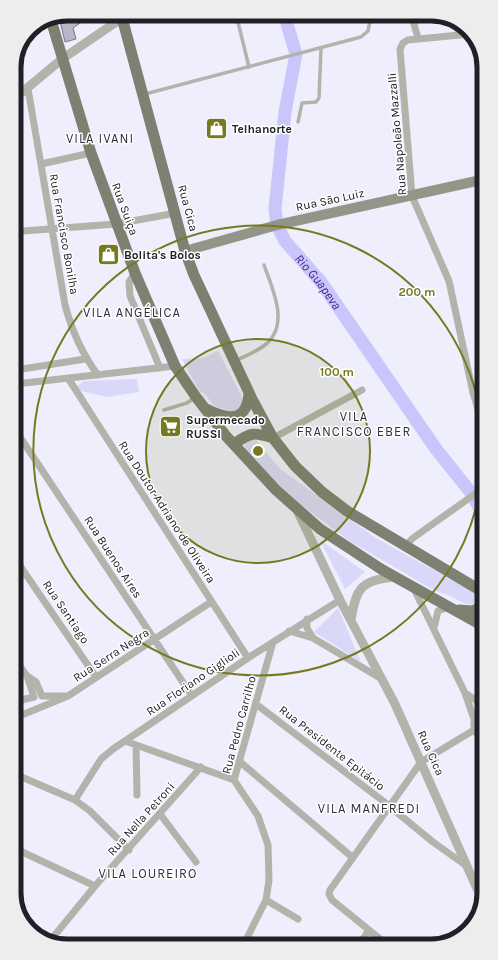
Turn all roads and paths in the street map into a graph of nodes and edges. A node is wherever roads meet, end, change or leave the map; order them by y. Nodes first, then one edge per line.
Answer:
1 (115, 21) edge
2 (123, 21) edge
3 (238, 21) edge
4 (370, 21) edge
5 (412, 21) edge
6 (52, 23) edge
7 (458, 29) edge
8 (459, 35) junction
9 (464, 35) edge
10 (418, 38) junction
11 (321, 48) junction
12 (62, 59) junction
13 (249, 67) junction
14 (28, 89) junction
15 (21, 94) edge
16 (144, 94) junction
17 (298, 122) dead end
18 (91, 153) junction
19 (41, 164) junction
20 (477, 181) edge
21 (412, 196) junction
22 (176, 213) junction
23 (116, 224) junction
24 (53, 229) junction
25 (23, 231) dead end
26 (185, 251) junction
27 (264, 265) dead end
28 (135, 273) junction
29 (86, 359) junction
30 (234, 362) junction
31 (176, 366) junction
32 (160, 368) junction
33 (21, 369) edge
34 (98, 375) junction
35 (68, 378) junction
36 (21, 383) edge
37 (362, 390) dead end
38 (196, 396) junction
39 (250, 396) junction
40 (477, 406) edge
41 (164, 410) dead end
42 (209, 413) junction
43 (273, 438) junction
44 (21, 439) edge
45 (234, 444) junction
46 (477, 493) edge
47 (298, 510) junction
48 (405, 546) junction
49 (21, 567) edge
50 (395, 577) junction
51 (413, 587) junction
52 (477, 589) edge
53 (340, 600) junction
54 (211, 602) junction
55 (477, 609) edge
56 (454, 610) junction
57 (307, 619) junction
58 (351, 620) junction
59 (477, 623) edge
60 (434, 629) junction
61 (289, 631) junction
62 (313, 638) junction
63 (154, 640) junction
64 (273, 642) junction
65 (248, 658) junction
66 (21, 668) edge
67 (27, 676) junction
68 (96, 677) junction
69 (380, 678) junction
70 (465, 693) junction
71 (42, 696) junction
72 (68, 696) junction
73 (192, 696) junction
74 (34, 697) junction
75 (21, 699) edge
76 (477, 701) edge
77 (256, 704) junction
78 (43, 708) junction
79 (477, 714) edge
80 (21, 716) edge
81 (474, 719) junction
82 (474, 730) junction
83 (477, 734) edge
84 (125, 741) junction
85 (136, 745) junction
86 (239, 761) junction
87 (421, 762) junction
88 (201, 767) junction
89 (21, 777) edge
90 (234, 780) junction
91 (136, 795) dead end
92 (75, 800) junction
93 (388, 806) junction
94 (160, 814) junction
95 (128, 850) junction
96 (21, 851) edge
97 (352, 857) junction
98 (196, 862) dead end
99 (469, 869) junction
100 (95, 886) junction
101 (477, 888) edge
102 (266, 900) junction
103 (298, 919) dead end
104 (368, 931) junction
105 (52, 937) edge
106 (246, 939) edge
107 (363, 939) edge
108 (379, 939) edge

1 - 12 street
2 - 16 main road, Rua Cica
3 - 13 lane
4 - 11 lane
5 - 10 street
6 - 12 main road, Rua Suiça
7 - 8 street
8 - 9 street
8 - 10 street
10 - 21 street, Rua Napoleão Mazzalli
11 - 13 lane
11 - 17 lane
12 - 14 street
12 - 18 main road, Rua Suiça
13 - 16 lane
14 - 15 street
14 - 19 street, Rua Francisco Bonilha
16 - 22 main road, Rua Cica
18 - 19 street
18 - 23 main road, Rua Suiça
19 - 24 street, Rua Francisco Bonilha
20 - 21 main road, Rua São Luiz
21 - 26 main road, Rua São Luiz
21 - 40 street, Rua Napoleão Mazzalli
22 - 23 street
22 - 26 main road, Rua Cica
23 - 24 street
23 - 28 main road, Rua Suiça
24 - 25 street
24 - 29 street, Rua Francisco Bonilha
26 - 30 main road, Rua Cica
27 - 30 lane
28 - 31 main road, Rua Suiça
28 - 32 street
29 - 33 street
29 - 34 street, Rua Francisco Bonilha
30 - 39 main road, Rua Cica
31 - 32 street
31 - 38 main road, Rua Suiça
32 - 34 street
34 - 35 street
35 - 36 street
35 - 54 street, Rua Doutor Adriano de Oliveira
37 - 43 street
38 - 41 lane
38 - 42 main road, Rua Suiça
39 - 42 main road
39 - 43 main road, Rua Cica
42 - 45 main road, Rua Suiça
43 - 45 main road
43 - 48 main road, Rua Cica
44 - 63 street, Rua Buenos Aires
45 - 47 main road, Rua Suiça
46 - 48 street
47 - 50 main road, Rua Suiça
47 - 53 street, Rua Cica
48 - 52 main road, Rua Cica
49 - 68 street, Rua Santiago
50 - 51 main road, Rua Suiça
50 - 58 street
51 - 56 main road, Rua Suiça
51 - 60 street
53 - 57 street, Rua Floriano Giglioli
53 - 58 street, Rua Cica
54 - 63 street, Rua Serra Negra
54 - 65 street, Rua Doutor Adriano de Oliveira
55 - 56 main road
56 - 59 main road, Rua Suiça
56 - 60 street
57 - 61 street, Rua Floriano Giglioli
57 - 62 street
58 - 69 street, Rua Cica
60 - 70 street
61 - 62 street
61 - 64 street, Rua Floriano Giglioli
62 - 69 street
63 - 68 street, Rua Serra Negra
63 - 73 street, Rua Buenos Aires
64 - 65 street, Rua Floriano Giglioli
64 - 77 street, Rua Pedro Carrilho
65 - 73 street, Rua Floriano Giglioli
66 - 67 street
67 - 71 street
67 - 74 street
68 - 72 street, Rua Serra Negra
69 - 87 street, Rua Cica
70 - 76 street
70 - 81 street
71 - 72 street
71 - 74 street
71 - 78 street
72 - 78 street, Rua Serra Negra
73 - 84 street, Rua Floriano Giglioli
74 - 75 street
77 - 86 street, Rua Pedro Carrilho
77 - 93 street, Rua Presidente Epitácio
78 - 80 street, Rua Serra Negra
79 - 81 street
81 - 82 street
82 - 83 street
82 - 87 street
84 - 85 street
84 - 92 street, Rua Floriano Giglioli
85 - 88 street
85 - 91 street
86 - 90 street, Rua Pedro Carrilho
86 - 97 street
87 - 93 street
87 - 99 street, Rua Cica
88 - 90 street
88 - 94 street, Rua Nella Petroni
89 - 92 street
90 - 102 street, Rua Pedro Carrilho
92 - 95 street
93 - 97 street
93 - 99 street, Rua Presidente Epitácio
94 - 95 street, Rua Nella Petroni
94 - 98 street
95 - 100 street, Rua Nella Petroni
96 - 100 street
97 - 104 street
99 - 101 street, Rua Cica
100 - 105 street, Rua Nella Petroni
102 - 103 street
102 - 106 street, Rua Pedro Carrilho
104 - 107 street
104 - 108 street

